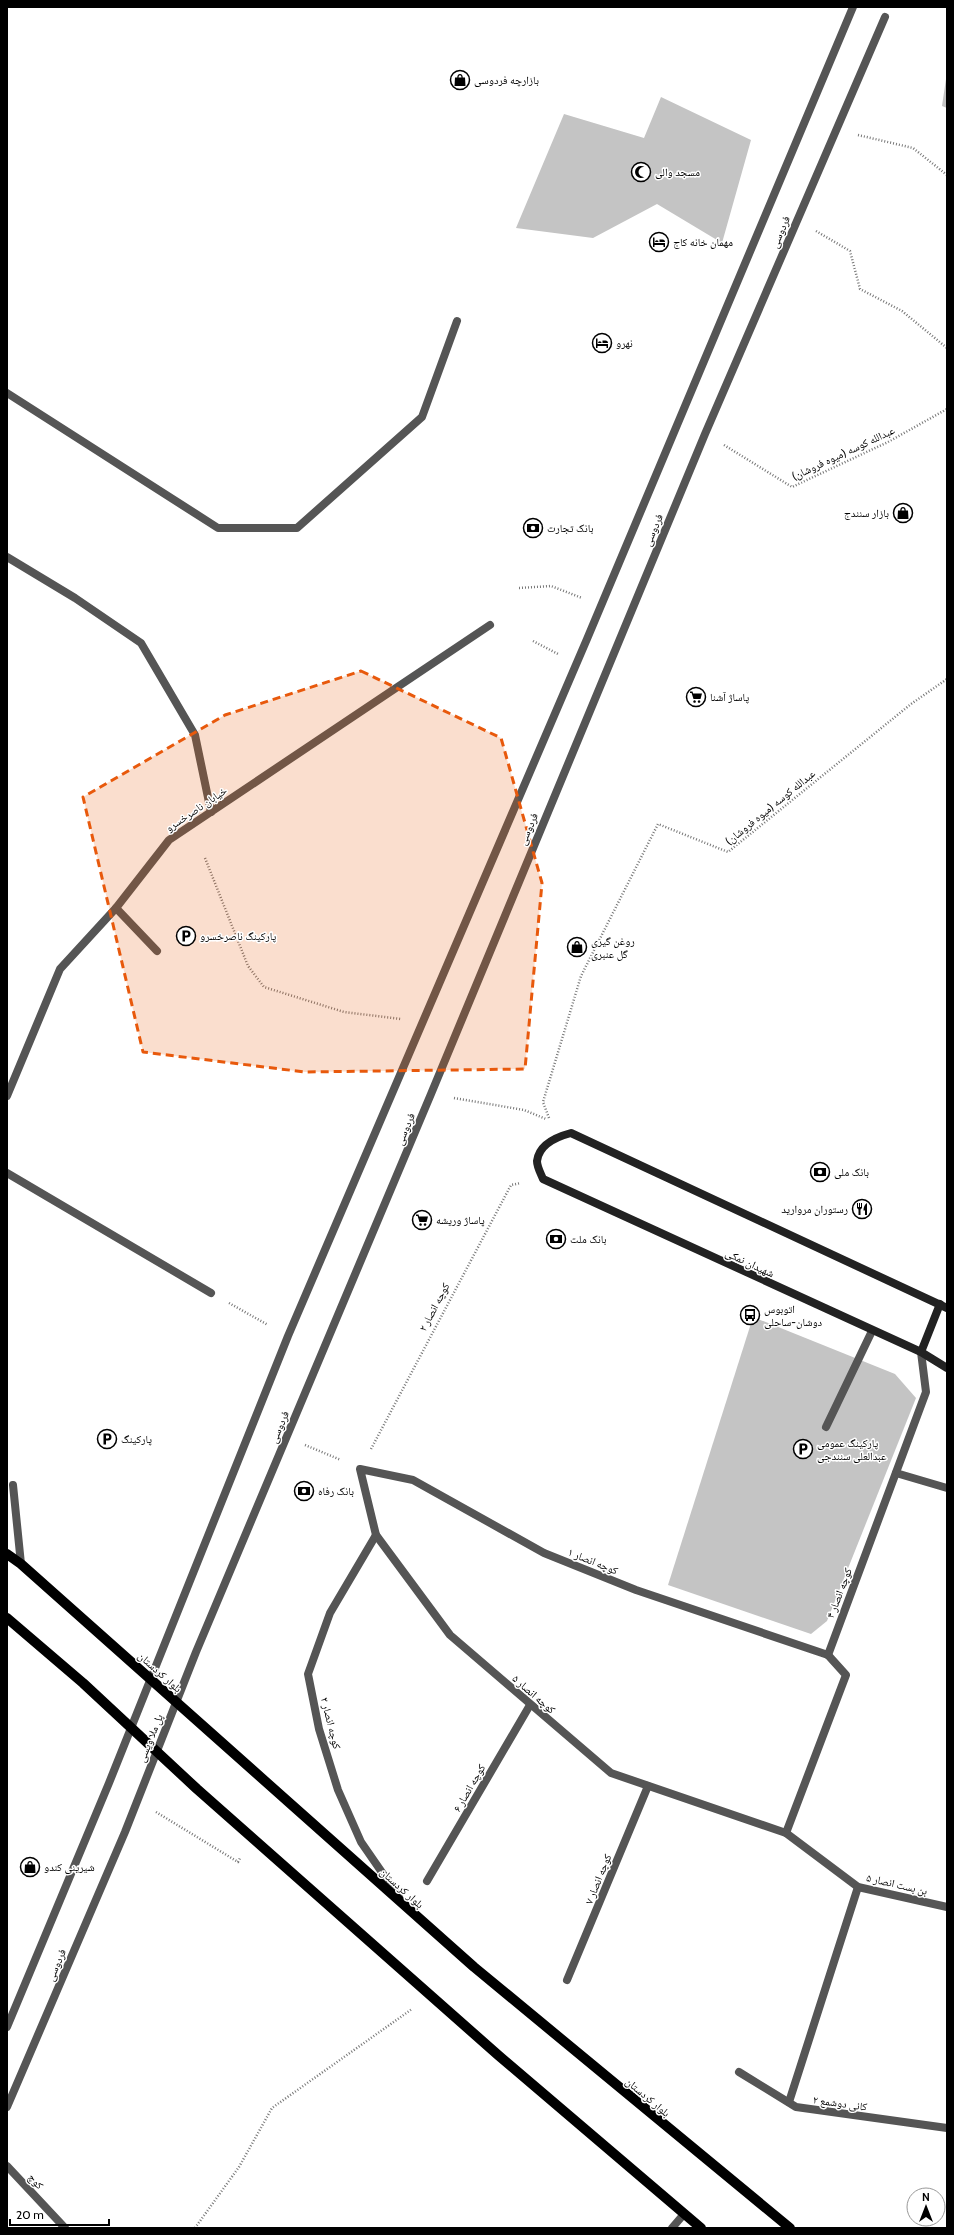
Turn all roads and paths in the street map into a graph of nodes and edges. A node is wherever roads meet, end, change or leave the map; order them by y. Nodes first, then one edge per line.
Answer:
1 (853, 7) edge
2 (885, 17) dead end
3 (836, 128) junction
4 (947, 175) edge
5 (797, 220) junction
6 (457, 321) dead end
7 (947, 348) edge
8 (7, 393) edge
9 (947, 408) edge
10 (705, 434) junction
11 (7, 557) edge
12 (519, 588) dead end
13 (601, 606) junction
14 (490, 624) dead end
15 (533, 641) dead end
16 (576, 663) junction
17 (947, 678) edge
18 (210, 812) junction
19 (205, 858) dead end
20 (116, 908) junction
21 (157, 951) dead end
22 (422, 1021) junction
23 (432, 1094) junction
24 (7, 1096) edge
25 (7, 1173) edge
26 (543, 1179) junction
27 (211, 1292) joint
28 (943, 1306) edge
29 (872, 1331) junction
30 (288, 1336) junction
31 (921, 1352) junction
32 (947, 1368) edge
33 (826, 1427) dead end
34 (287, 1437) junction
35 (360, 1469) junction
36 (896, 1473) junction
37 (13, 1484) dead end
38 (947, 1488) edge
39 (376, 1535) junction
40 (7, 1554) edge
41 (21, 1564) junction
42 (7, 1618) edge
43 (172, 1625) joint
44 (196, 1652) joint
45 (828, 1655) junction
46 (530, 1705) junction
47 (109, 1783) joint
48 (648, 1786) junction
49 (154, 1811) dead end
50 (125, 1832) joint
51 (786, 1833) junction
52 (238, 1862) dead end
53 (427, 1881) dead end
54 (858, 1887) junction
55 (947, 1907) edge
56 (409, 1910) junction
57 (567, 1980) dead end
58 (431, 1996) junction
59 (7, 2026) edge
60 (739, 2072) dead end
61 (789, 2102) junction
62 (7, 2107) edge
63 (947, 2128) edge
64 (7, 2166) edge
65 (684, 2214) junction
66 (65, 2228) edge
67 (195, 2228) edge
68 (672, 2228) edge
69 (701, 2228) edge
70 (790, 2228) edge

1 - 13 street, فردوسی
2 - 3 street, فردوسی
3 - 4 path
3 - 5 street, فردوسی
5 - 7 path
5 - 10 street, فردوسی
6 - 8 street
9 - 10 path, عبدالله کوسه (میوه فروشان)
10 - 23 street, فردوسی
11 - 18 street
12 - 13 path
13 - 16 street, فردوسی
14 - 18 street, خیابان ناصرخسرو
15 - 16 path
16 - 22 street, فردوسی
17 - 23 path, عبدالله کوسه (میوه فروشان)
18 - 20 street, خیابان ناصرخسرو
19 - 22 path
20 - 21 street
20 - 24 street, خیابان ناصرخسرو
22 - 30 street, فردوسی
23 - 34 street, فردوسی
25 - 27 street
26 - 28 main road
26 - 29 main road, شهیدان نمکی
26 - 35 path, کوچه انصار ۲
27 - 30 path
28 - 31 main road
29 - 31 main road, شهیدان نمکی
29 - 33 street
30 - 43 street, فردوسی
31 - 32 main road, شهیدان نمکی
31 - 36 street, کوچه انصار ۴
34 - 35 path
34 - 44 street, فردوسی
35 - 39 street, کوچه انصار ۵
35 - 45 street, کوچه انصار ۱
36 - 38 street
36 - 45 street, کوچه انصار ۴
37 - 41 street
39 - 46 street, کوچه انصار ۵
39 - 56 street, کوچه انصار ۲
40 - 41 main road, بلوار کردستان
41 - 56 main road, بلوار کردستان
42 - 58 main road
43 - 47 street, پل ملا ویسی
44 - 50 street, پل ملا ویسی
45 - 51 street
46 - 48 street, کوچه انصار ۵
46 - 53 street, کوچه انصار ۶
47 - 59 street, فردوسی
48 - 51 street, کوچه انصار ۵
48 - 57 street, کوچه انصار ۷
49 - 52 path
50 - 62 street, فردوسی
51 - 54 street, بن بست انصار ۵
54 - 55 street, بن بست انصار ۵
54 - 61 street
56 - 70 main road, بلوار کردستان
58 - 65 main road
58 - 67 path
60 - 61 street, کانی دوشمع ۲
61 - 63 street, کانی دوشمع ۲
64 - 66 street, کوچ
65 - 68 street
65 - 69 main road

